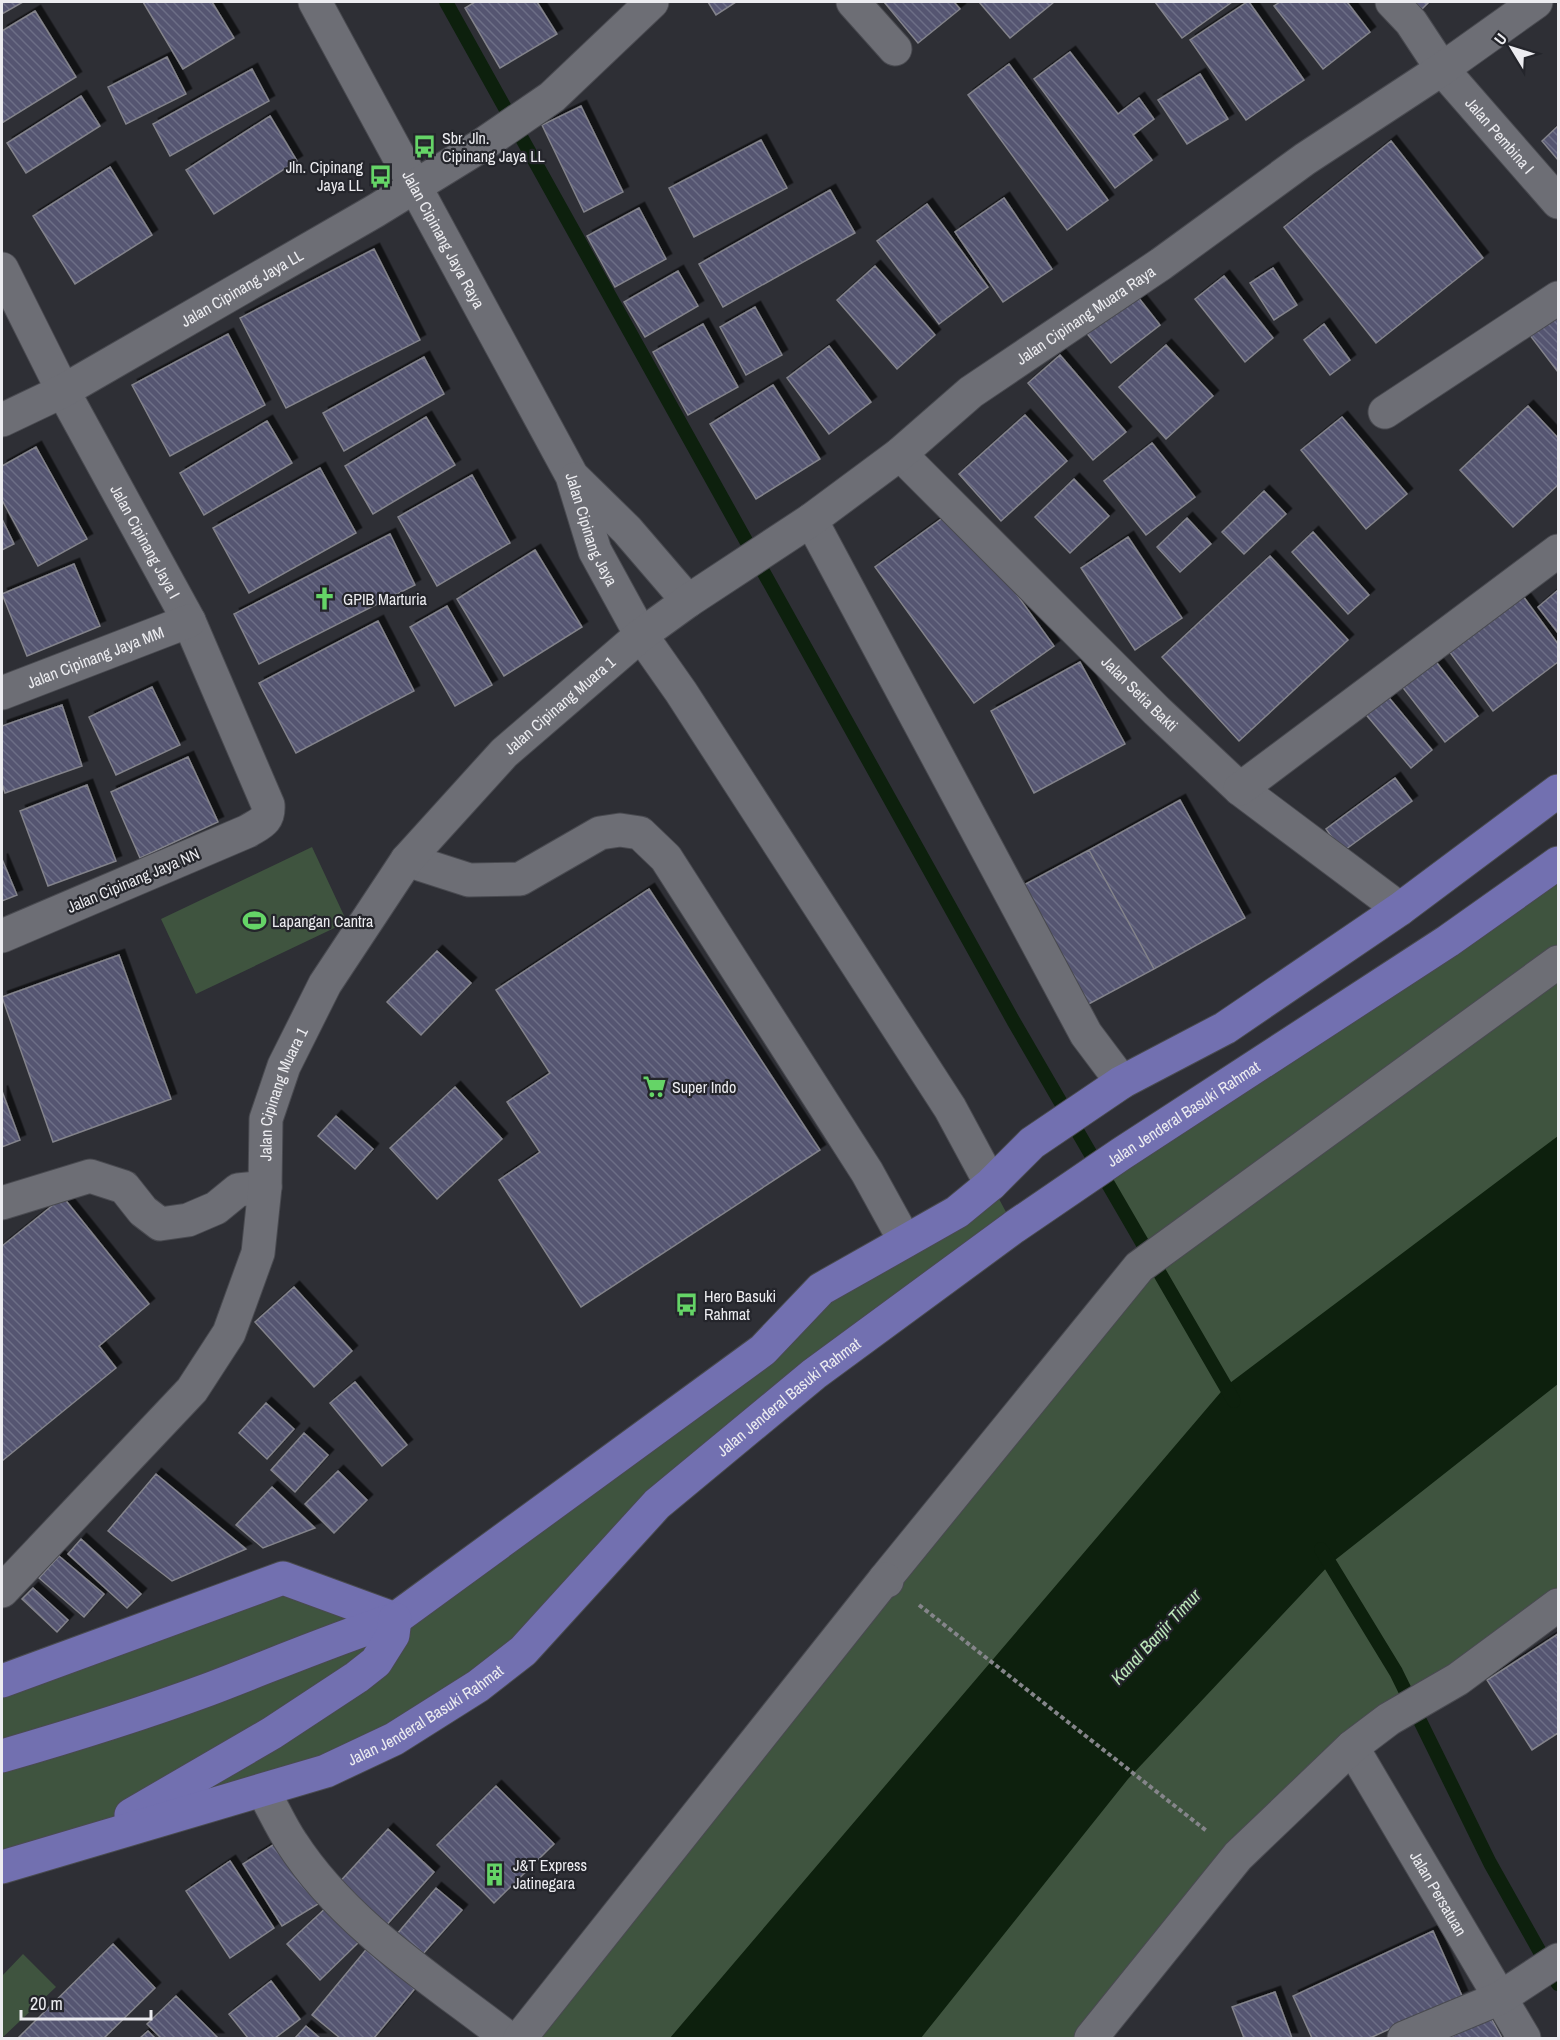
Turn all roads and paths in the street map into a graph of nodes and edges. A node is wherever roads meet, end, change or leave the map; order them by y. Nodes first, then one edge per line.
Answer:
1 (315, 2) edge
2 (652, 2) edge
3 (854, 2) edge
4 (1392, 2) edge
5 (1536, 2) edge
6 (895, 49) dead end
7 (1442, 69) junction
8 (414, 186) junction
9 (1558, 202) edge
10 (2, 269) edge
11 (1558, 298) edge
12 (63, 391) junction
13 (1385, 412) dead end
14 (2, 420) edge
15 (900, 454) junction
16 (572, 476) junction
17 (811, 520) junction
18 (1558, 551) edge
19 (688, 601) junction
20 (189, 621) junction
21 (641, 635) junction
22 (2, 693) edge
23 (1240, 789) junction
24 (1558, 791) edge
25 (265, 821) joint
26 (407, 860) junction
27 (1558, 863) edge
28 (1400, 909) junction
29 (2, 936) edge
30 (1558, 962) edge
31 (1122, 1082) junction
32 (991, 1184) junction
33 (265, 1187) junction
34 (2, 1203) edge
35 (905, 1241) junction
36 (886, 1580) junction
37 (2, 1592) edge
38 (1558, 1605) edge
39 (395, 1619) junction
40 (2, 1681) edge
41 (1352, 1747) junction
42 (2, 1756) edge
43 (263, 1791) junction
44 (1213, 1836) dead end
45 (92, 1838) junction
46 (2, 1867) edge
47 (1556, 1961) edge
48 (1512, 1990) junction
49 (508, 2038) edge
50 (520, 2038) edge
51 (1091, 2038) edge
52 (1404, 2038) edge
53 (1524, 2038) edge

1 - 8 street, Jalan Cipinang Jaya Raya
2 - 8 street, Jalan Cipinang Jaya LL
3 - 6 street
4 - 7 street, Jalan Pembina I
5 - 7 street, Jalan Cipinang Muara Raya
7 - 9 street, Jalan Pembina I
7 - 15 street, Jalan Cipinang Muara Raya
8 - 12 street, Jalan Cipinang Jaya LL
8 - 16 street, Jalan Cipinang Jaya Raya
10 - 12 street, Jalan Cipinang Jaya I
11 - 13 street
12 - 14 street, Jalan Cipinang Jaya LL
12 - 20 street, Jalan Cipinang Jaya I
15 - 17 street, Jalan Cipinang Muara Raya
15 - 23 street, Jalan Setia Bakti
16 - 19 street, Jalan Cipinang Jaya
16 - 21 street, Jalan Cipinang Jaya
17 - 19 street, Jalan Cipinang Muara Raya
17 - 31 street
18 - 23 street
19 - 21 street, Jalan Cipinang Muara Raya
20 - 22 street, Jalan Cipinang Jaya MM
20 - 25 street, Jalan Cipinang Jaya I
21 - 26 street, Jalan Cipinang Muara 1
21 - 32 street, Jalan Cipinang Jaya
23 - 28 street, Jalan Setia Bakti
24 - 28 main road
25 - 29 street, Jalan Cipinang Jaya NN
26 - 33 street, Jalan Cipinang Muara 1
26 - 35 street
27 - 43 main road, Jalan Jenderal Basuki Rahmat
28 - 31 main road
30 - 36 street
31 - 32 main road
32 - 35 main road
33 - 34 street
33 - 37 street, Jalan Cipinang Muara 1
35 - 39 main road
36 - 44 path
36 - 50 street
38 - 41 street
39 - 40 main road
39 - 42 main road
39 - 45 main road
41 - 48 street, Jalan Persatuan
41 - 51 street
43 - 45 main road, Jalan Jenderal Basuki Rahmat
43 - 49 street
45 - 46 main road, Jalan Jenderal Basuki Rahmat
47 - 48 street
48 - 52 street
48 - 53 street, Jalan Persatuan

